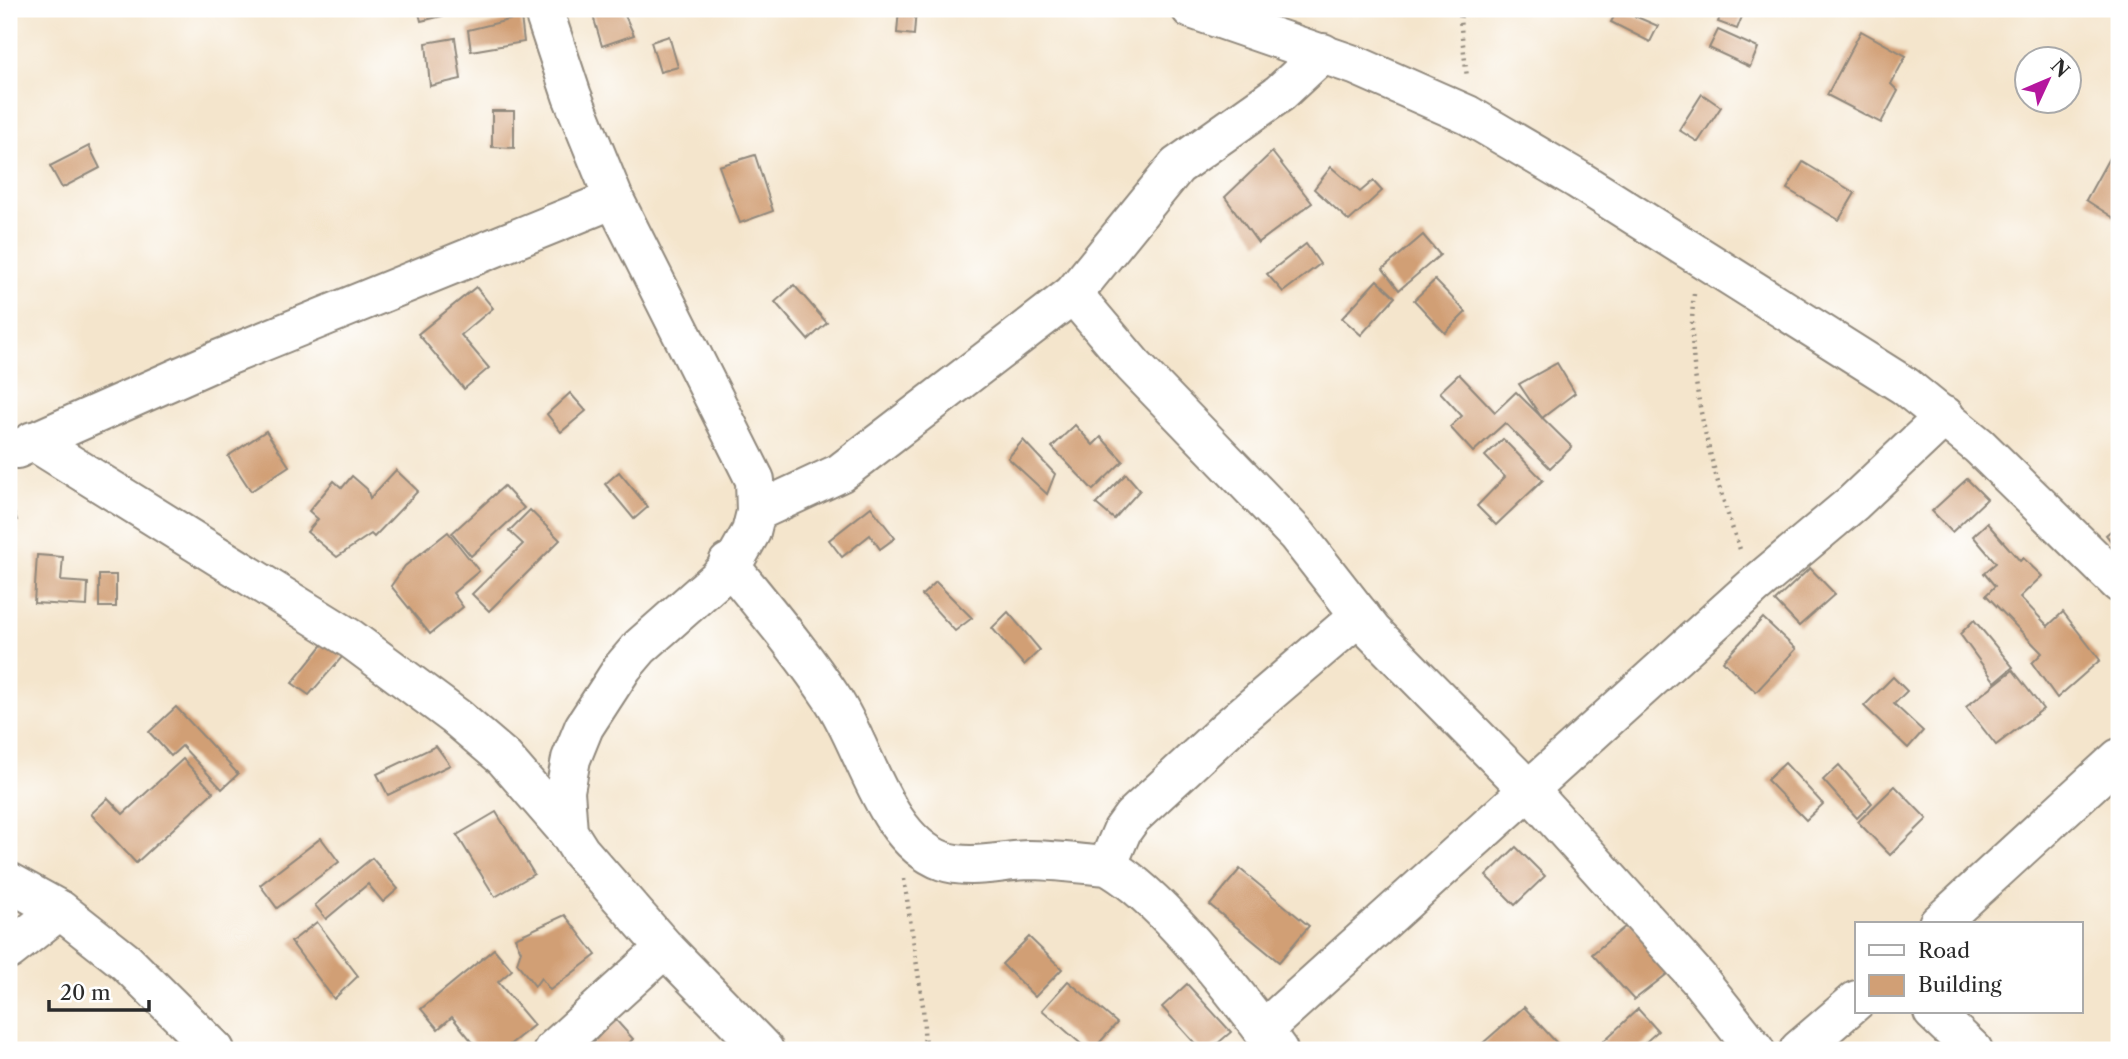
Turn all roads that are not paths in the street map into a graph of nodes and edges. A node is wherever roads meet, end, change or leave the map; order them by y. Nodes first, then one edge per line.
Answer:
1 (543, 9) edge
2 (1191, 9) edge
3 (1322, 54) junction
4 (614, 199) junction
5 (1073, 294) junction
6 (1945, 416) junction
7 (21, 447) edge
8 (757, 513) junction
9 (729, 563) junction
10 (2119, 583) edge
11 (1360, 615) junction
12 (2119, 758) edge
13 (1529, 790) junction
14 (568, 832) junction
15 (1107, 866) junction
16 (9, 882) edge
17 (60, 910) junction
18 (1940, 922) edge
19 (665, 948) junction
20 (9, 950) edge
21 (1855, 1002) edge
22 (1935, 1014) edge
23 (1271, 1040) edge
24 (215, 1050) edge
25 (553, 1050) edge
26 (764, 1050) edge
27 (1755, 1050) edge
28 (1800, 1050) edge
29 (1973, 1050) edge

1 - 4 street
2 - 3 street
3 - 5 street
3 - 6 street
4 - 7 street
4 - 8 street
5 - 8 street
5 - 11 street
6 - 10 street
6 - 13 street
7 - 14 street
8 - 9 street
9 - 14 street
9 - 15 street
11 - 13 street
11 - 15 street
12 - 18 street
13 - 23 street
13 - 27 street
14 - 19 street
15 - 23 street
16 - 17 street
17 - 20 street
17 - 24 street
19 - 25 street
19 - 26 street
21 - 28 street
22 - 29 street

